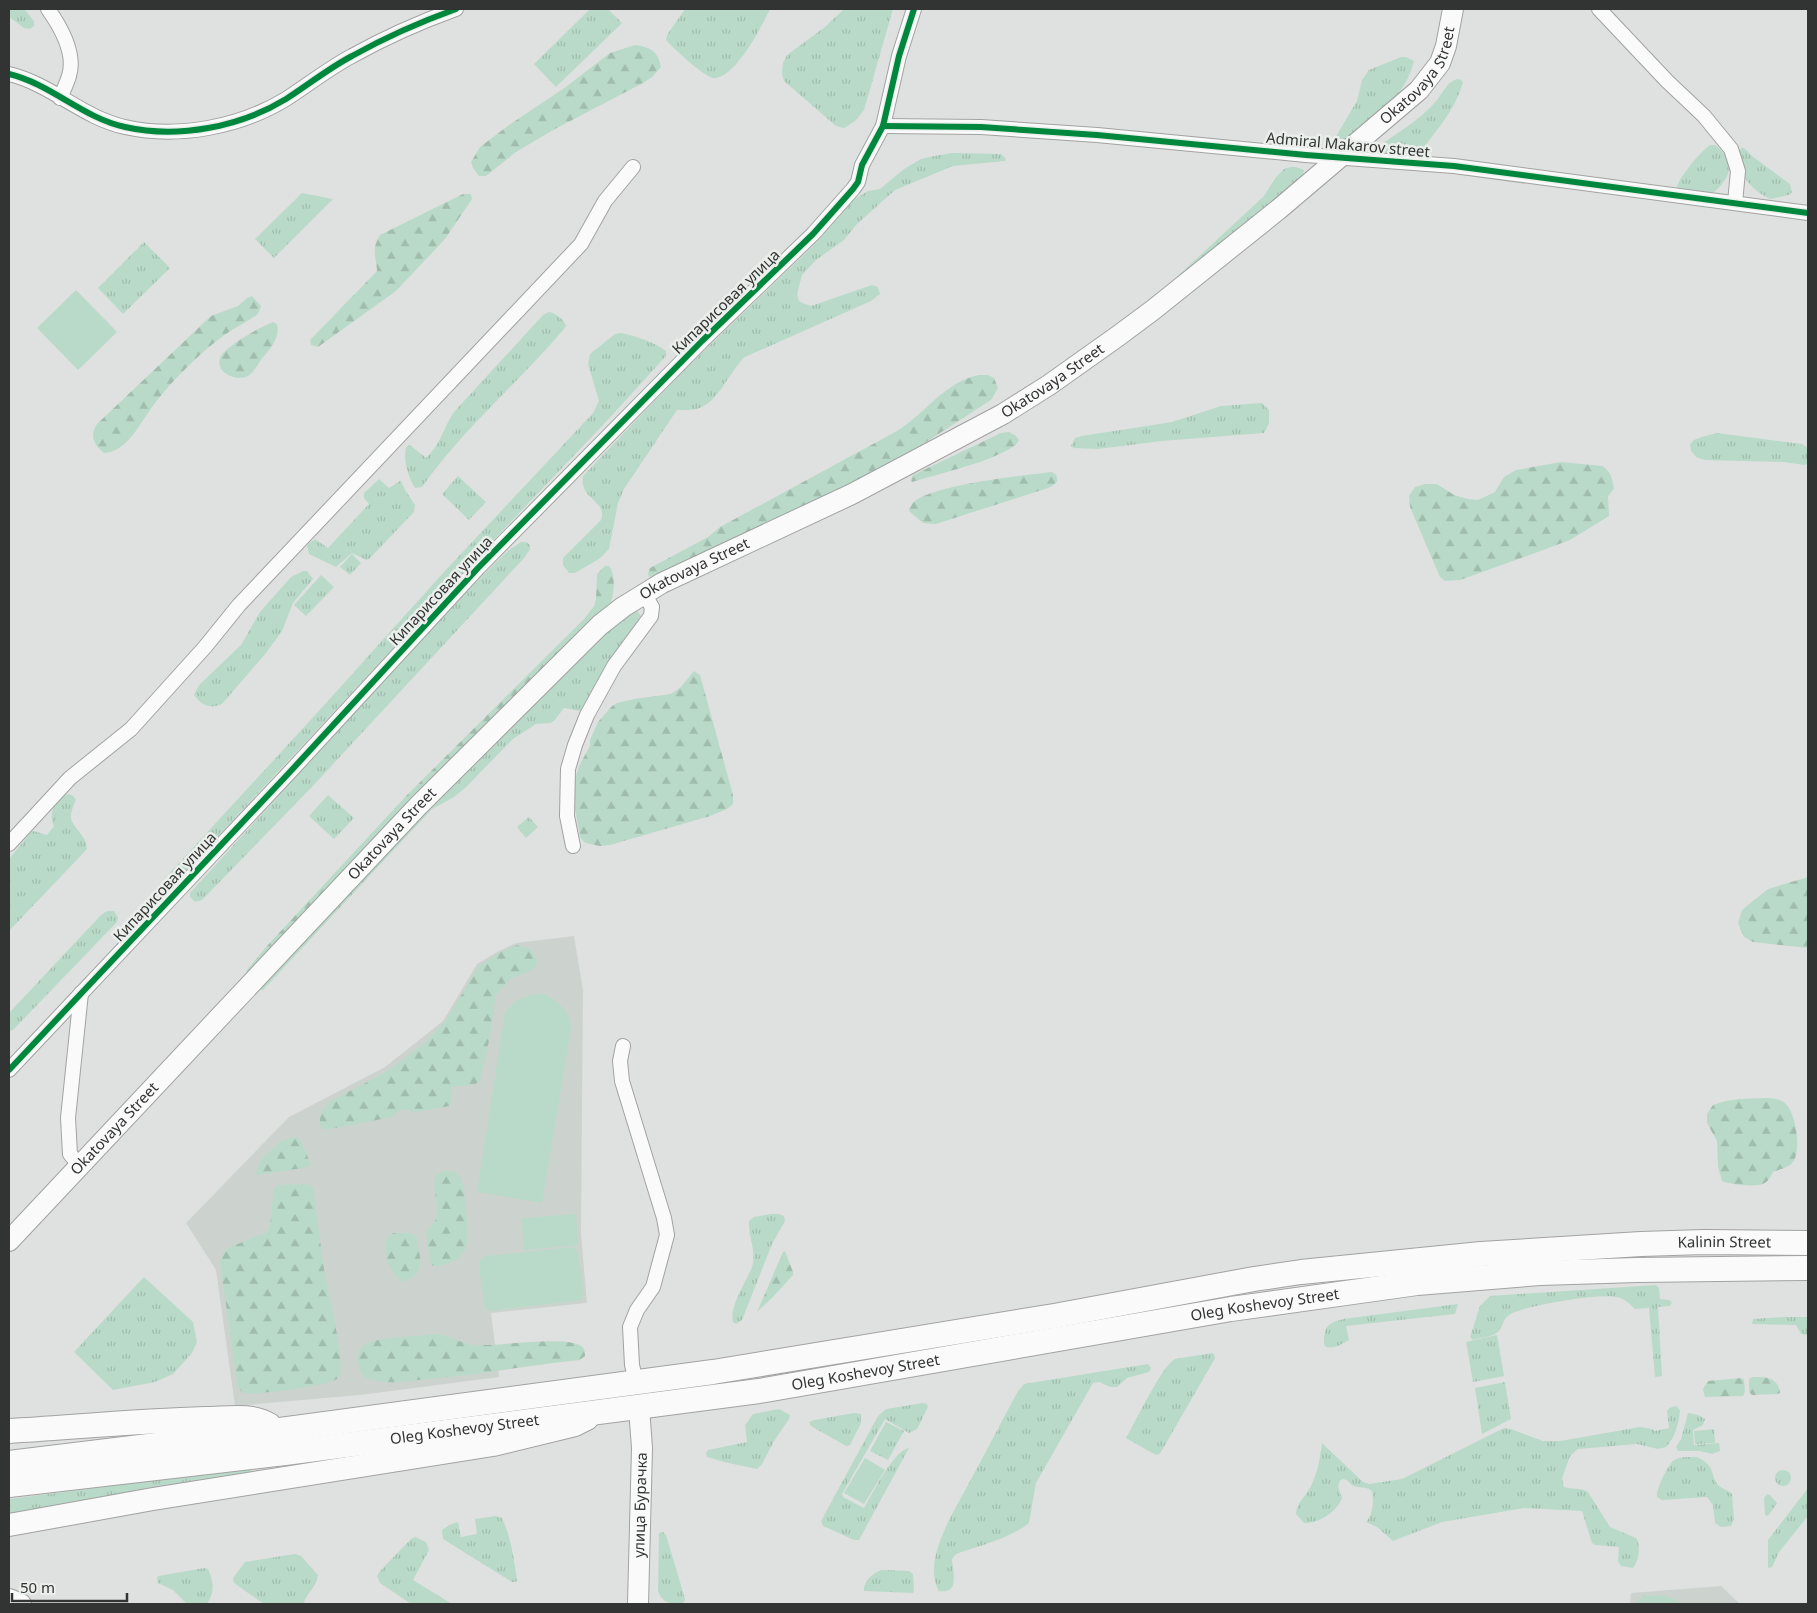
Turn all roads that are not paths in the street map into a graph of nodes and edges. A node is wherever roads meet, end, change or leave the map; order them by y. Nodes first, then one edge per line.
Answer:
1 (48, 9) edge
2 (456, 9) edge
3 (914, 9) edge
4 (1453, 9) edge
5 (1599, 9) edge
6 (9, 74) edge
7 (60, 98) junction
8 (883, 126) junction
9 (1341, 157) junction
10 (633, 167) dead end
11 (1735, 203) junction
12 (1808, 214) edge
13 (644, 594) junction
14 (9, 844) edge
15 (573, 846) dead end
16 (82, 993) junction
17 (623, 1046) dead end
18 (9, 1070) edge
19 (79, 1165) junction
20 (9, 1240) edge
21 (1808, 1243) edge
22 (1641, 1244) joint
23 (1808, 1268) edge
24 (1721, 1269) joint
25 (636, 1382) junction
26 (639, 1408) junction
27 (598, 1413) junction
28 (280, 1430) junction
29 (9, 1432) edge
30 (9, 1463) edge
31 (9, 1485) edge
32 (9, 1525) edge
33 (9, 1599) edge
34 (21, 1604) edge
35 (638, 1604) edge

1 - 7 street
2 - 7 street
3 - 8 street, Кипарисовая улица
4 - 9 main road, Okatovaya Street
5 - 11 street
6 - 7 street
8 - 9 street, Admiral Makarov street
8 - 16 street, Кипарисовая улица
9 - 11 street, Admiral Makarov street
9 - 13 main road, Okatovaya Street
10 - 14 street
11 - 12 street, Admiral Makarov street
13 - 15 street
13 - 19 main road, Okatovaya Street
16 - 18 street, Кипарисовая улица
16 - 19 street
17 - 25 street
19 - 20 main road, Okatovaya Street
21 - 22 highway, Kalinin Street
22 - 25 highway, Oleg Koshevoy Street
23 - 24 highway, Kalinin Street
24 - 26 highway, Oleg Koshevoy Street
25 - 28 highway, Oleg Koshevoy Street
26 - 27 highway, Oleg Koshevoy Street
26 - 35 main road, улица Бурачка
27 - 31 highway, Oleg Koshevoy Street
27 - 32 main road
28 - 29 highway
28 - 30 highway, Oleg Koshevoy Street
33 - 34 main road

